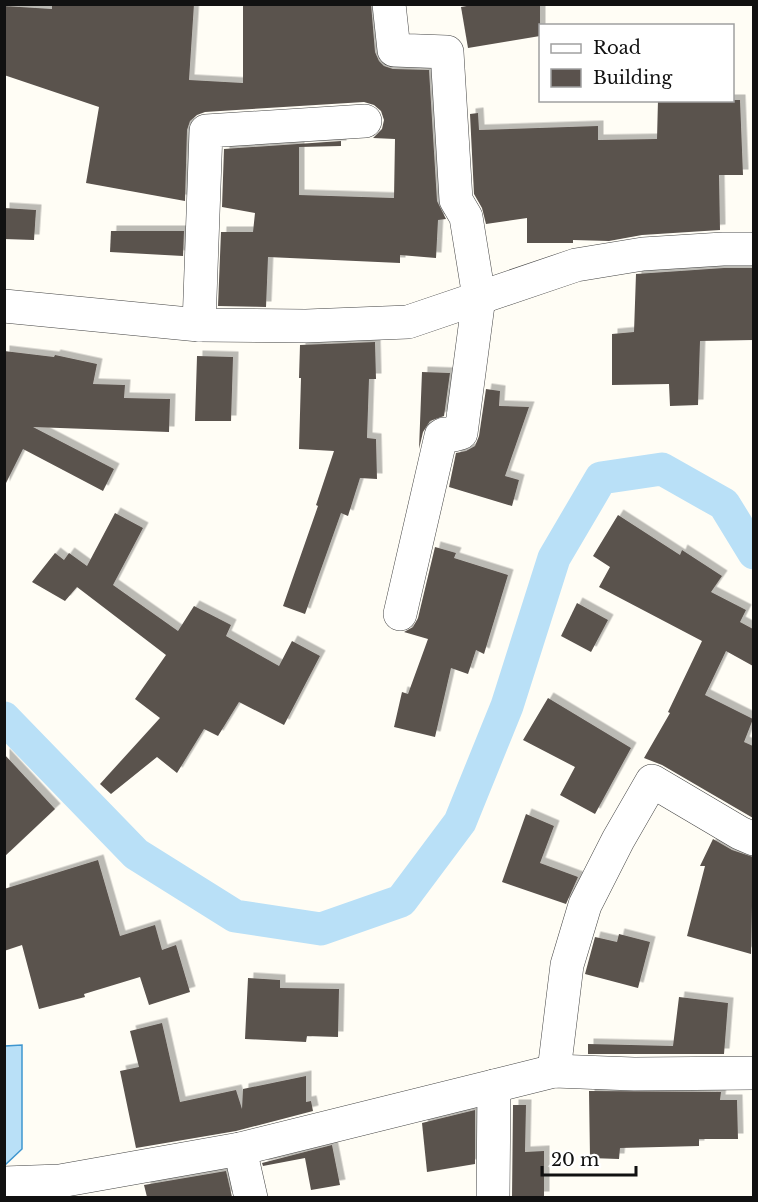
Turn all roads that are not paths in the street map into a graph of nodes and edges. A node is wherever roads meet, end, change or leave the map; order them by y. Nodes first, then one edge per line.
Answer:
1 (389, 4) edge
2 (365, 121) dead end
3 (753, 249) edge
4 (479, 297) junction
5 (4, 306) edge
6 (199, 325) junction
7 (400, 614) dead end
8 (753, 839) edge
9 (554, 1071) junction
10 (753, 1073) edge
11 (494, 1086) junction
12 (240, 1149) junction
13 (4, 1183) edge
14 (251, 1197) edge
15 (493, 1197) edge

1 - 4 street
2 - 6 street
3 - 4 street
4 - 6 street
4 - 7 street
5 - 6 street
8 - 9 street
9 - 10 street
9 - 11 street
11 - 12 street
11 - 15 street
12 - 13 street
12 - 14 street

